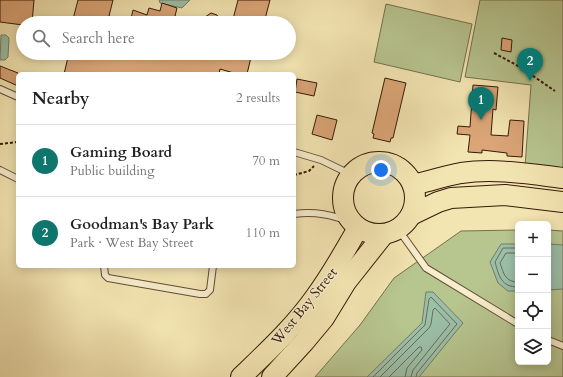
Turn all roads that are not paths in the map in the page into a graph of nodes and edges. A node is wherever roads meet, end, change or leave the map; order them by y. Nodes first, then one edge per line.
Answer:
1 (0, 89) edge
2 (16, 96) edge
3 (296, 153) edge
4 (0, 170) edge
5 (352, 175) junction
6 (16, 178) edge
7 (563, 178) edge
8 (413, 185) junction
9 (563, 202) edge
10 (296, 214) edge
11 (355, 225) junction
12 (398, 226) junction
13 (104, 268) edge
14 (213, 268) edge
15 (515, 322) edge
16 (551, 341) edge
17 (563, 346) edge
18 (241, 377) edge
19 (272, 377) edge

1 - 2 lane
3 - 5 lane
4 - 6 lane
5 - 8 main road
5 - 11 main road
7 - 8 main road
8 - 12 main road
9 - 12 main road, West Bay Street
10 - 11 lane
11 - 12 main road
11 - 18 main road, West Bay Street
12 - 15 lane
12 - 19 main road, West Bay Street
13 - 14 lane
16 - 17 lane

